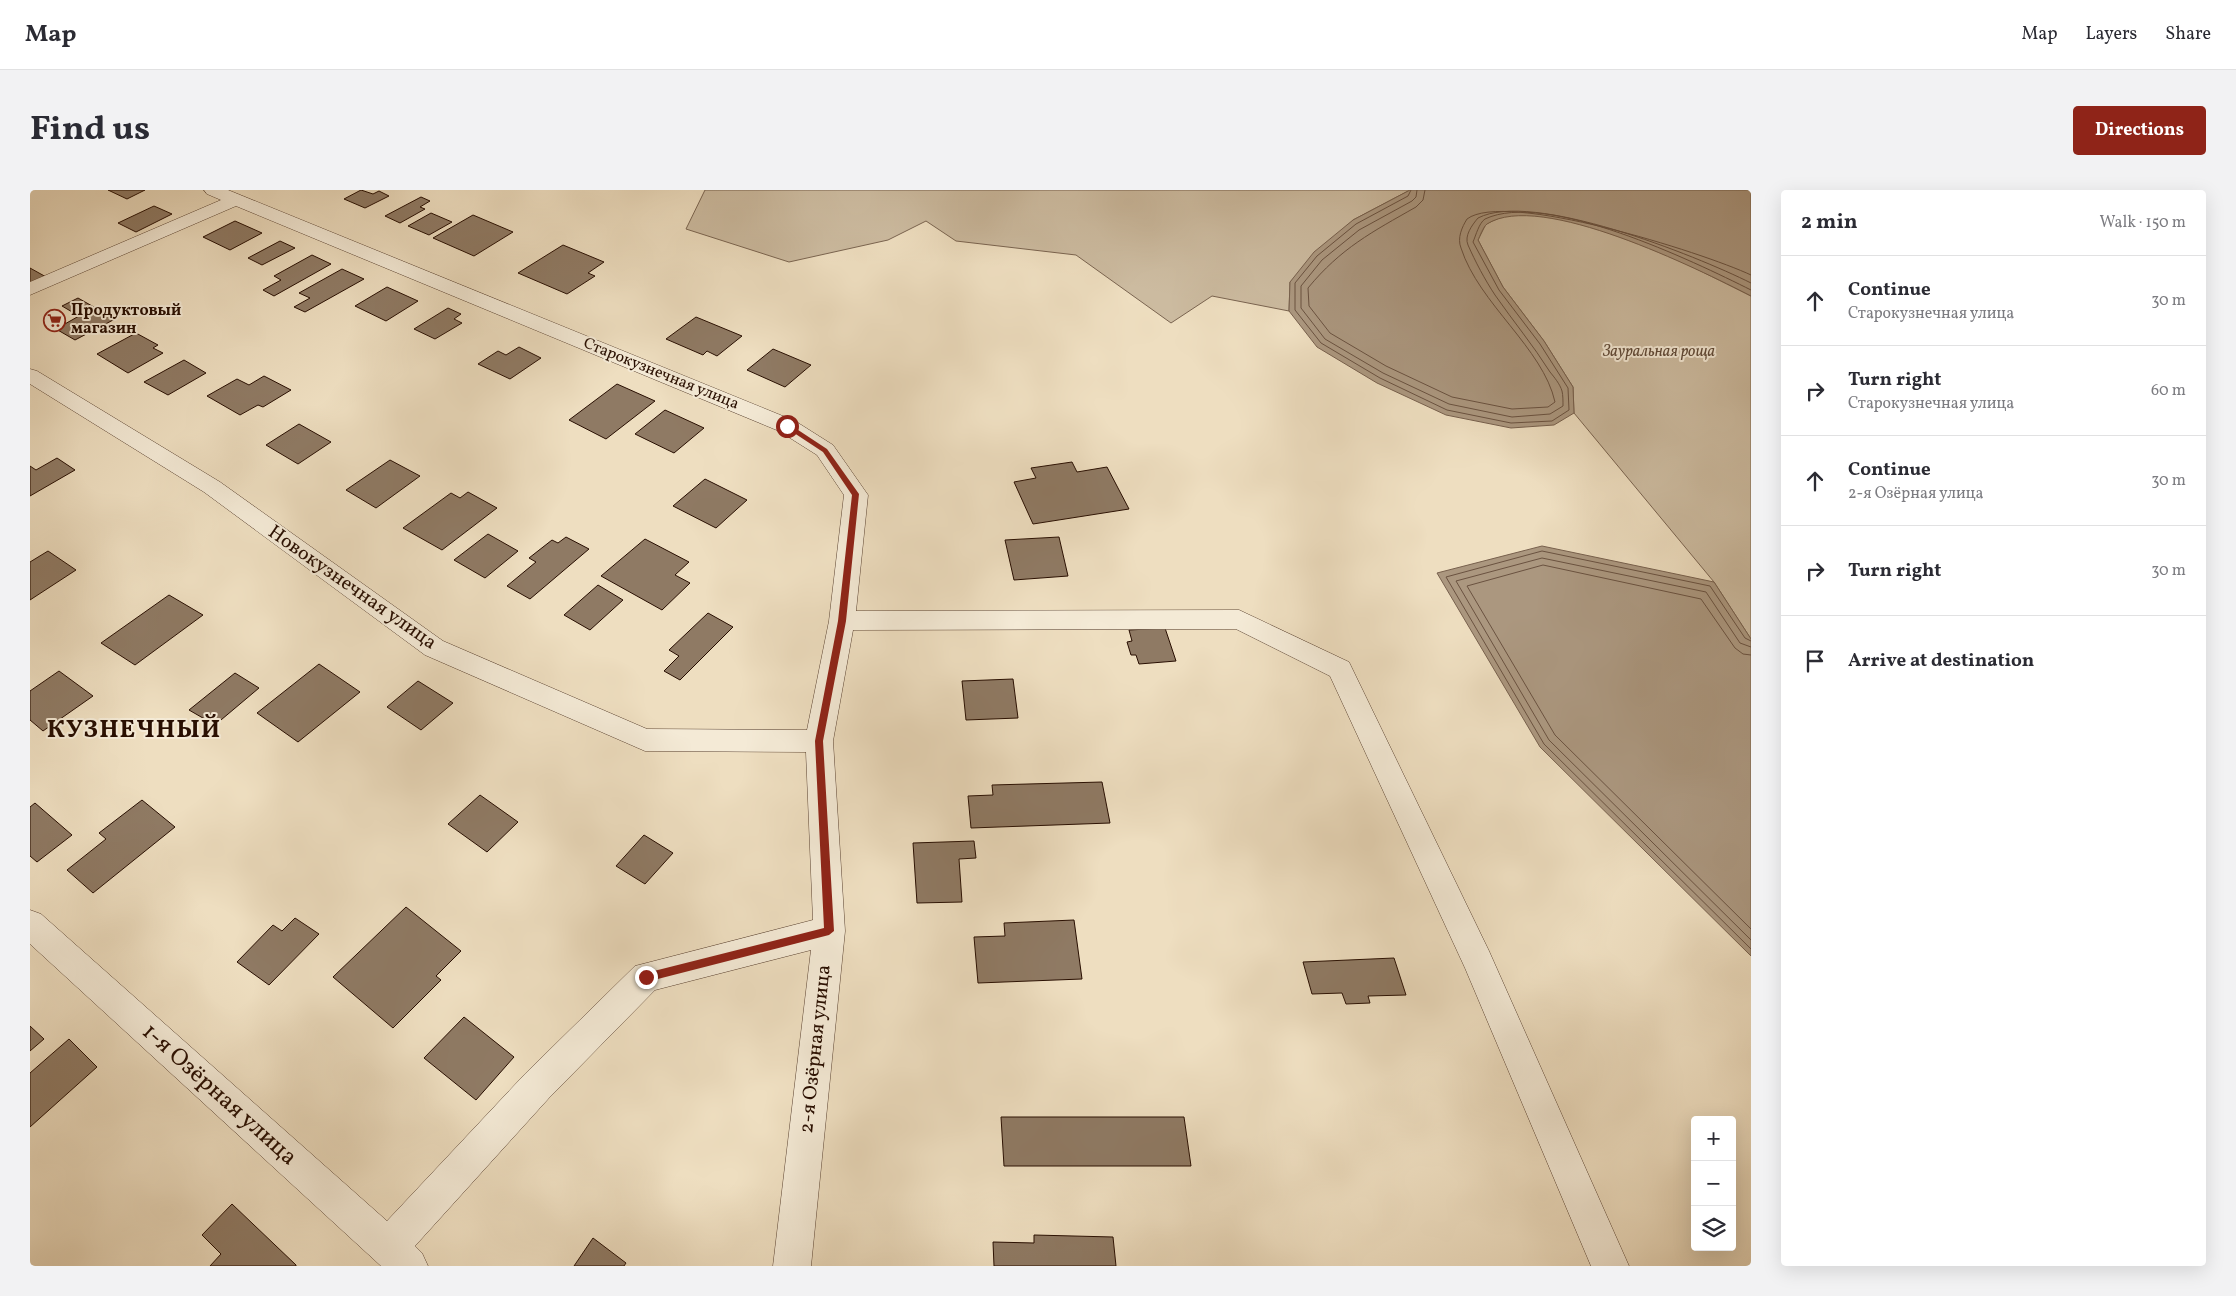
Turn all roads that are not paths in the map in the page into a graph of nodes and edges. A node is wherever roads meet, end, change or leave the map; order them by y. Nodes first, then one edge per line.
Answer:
1 (213, 190) edge
2 (235, 200) junction
3 (30, 289) edge
4 (30, 375) edge
5 (842, 621) junction
6 (819, 741) junction
7 (30, 924) edge
8 (829, 931) junction
9 (398, 1257) edge
10 (792, 1266) edge
11 (1610, 1266) edge

1 - 2 street, Старокузнечная улица
2 - 3 street
2 - 5 street, Старокузнечная улица
4 - 6 street, Новокузнечная улица
5 - 6 street, Старокузнечная улица
5 - 11 street
6 - 8 street, 2-я Озёрная улица
7 - 9 street, 1-я Озёрная улица
8 - 9 street
8 - 10 street, 2-я Озёрная улица

